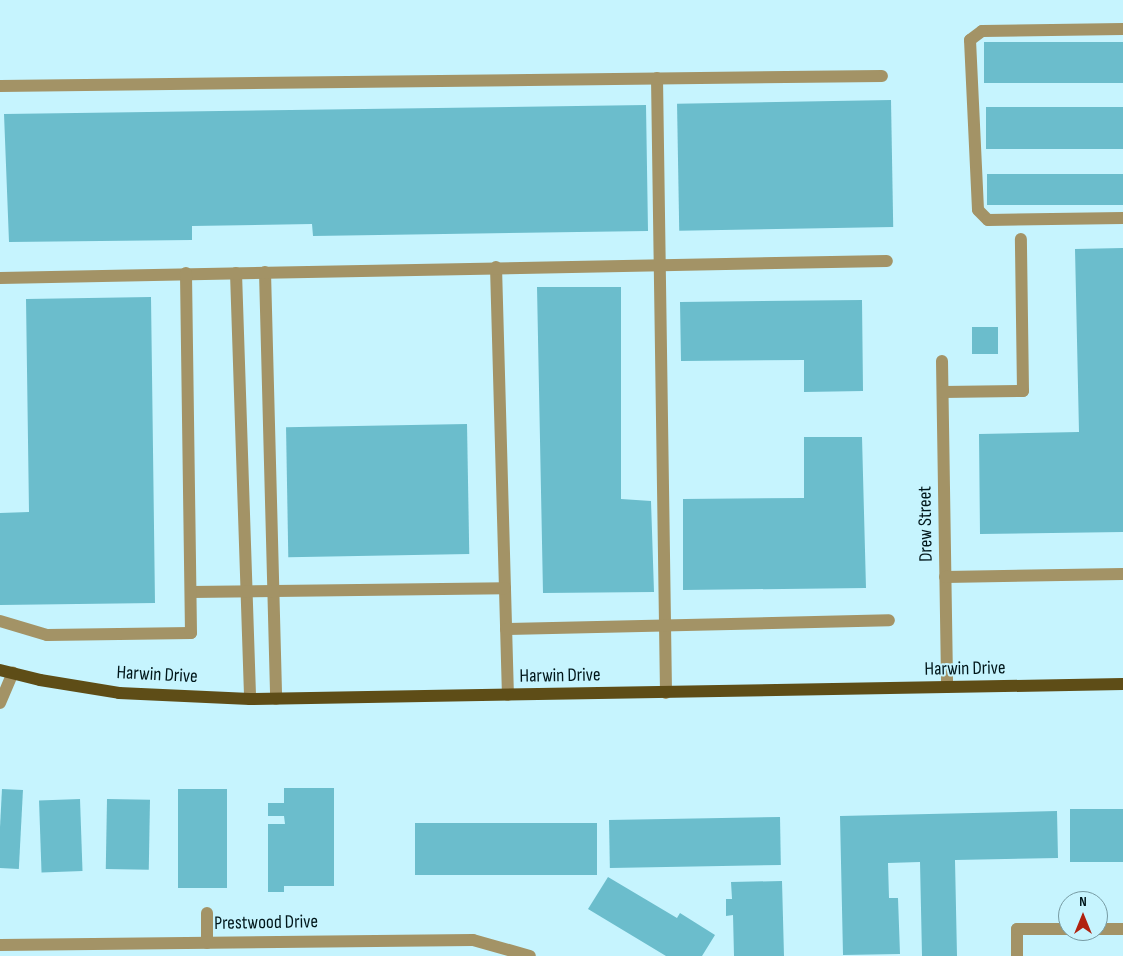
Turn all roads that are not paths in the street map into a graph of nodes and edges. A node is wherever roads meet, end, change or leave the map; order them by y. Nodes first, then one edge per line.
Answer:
1 (1123, 29) edge
2 (882, 76) dead end
3 (657, 78) junction
4 (0, 86) edge
5 (1123, 218) edge
6 (1021, 239) dead end
7 (887, 261) dead end
8 (662, 264) junction
9 (496, 267) junction
10 (265, 272) junction
11 (186, 273) junction
12 (236, 273) junction
13 (0, 278) edge
14 (942, 361) dead end
15 (943, 392) junction
16 (1123, 574) edge
17 (946, 577) junction
18 (505, 588) junction
19 (191, 592) junction
20 (246, 592) junction
21 (274, 592) junction
22 (889, 620) dead end
23 (0, 621) edge
24 (666, 626) junction
25 (506, 628) junction
26 (0, 670) edge
27 (13, 673) junction
28 (1123, 684) edge
29 (947, 687) junction
30 (666, 692) junction
31 (508, 695) junction
32 (250, 699) junction
33 (276, 699) junction
34 (0, 703) edge
35 (207, 913) dead end
36 (1058, 929) edge
37 (1108, 929) edge
38 (1123, 929) edge
39 (207, 943) junction
40 (0, 945) edge
41 (530, 956) edge
42 (1017, 956) edge

1 - 5 street
2 - 3 street
3 - 4 street
3 - 8 street
6 - 15 street
7 - 8 street
8 - 9 street
8 - 24 street
9 - 10 street
9 - 18 street
10 - 12 street
10 - 21 street
11 - 12 street
11 - 13 street
11 - 19 street
12 - 20 street
14 - 15 street, Drew Street
15 - 17 street, Drew Street
16 - 17 street
17 - 29 street, Drew Street
18 - 21 street
18 - 25 street
19 - 20 street
19 - 23 street
20 - 21 street
20 - 32 street
21 - 33 street
22 - 24 street
24 - 25 street
24 - 30 street
25 - 31 street
26 - 27 main road, Harwin Drive
27 - 32 main road, Harwin Drive
27 - 34 street
28 - 29 main road, Harwin Drive
29 - 30 main road, Harwin Drive
30 - 31 main road, Harwin Drive
31 - 33 main road, Harwin Drive
32 - 33 main road, Harwin Drive
35 - 39 street
36 - 42 street
37 - 38 street
39 - 40 street, Prestwood Drive
39 - 41 street, Prestwood Drive

